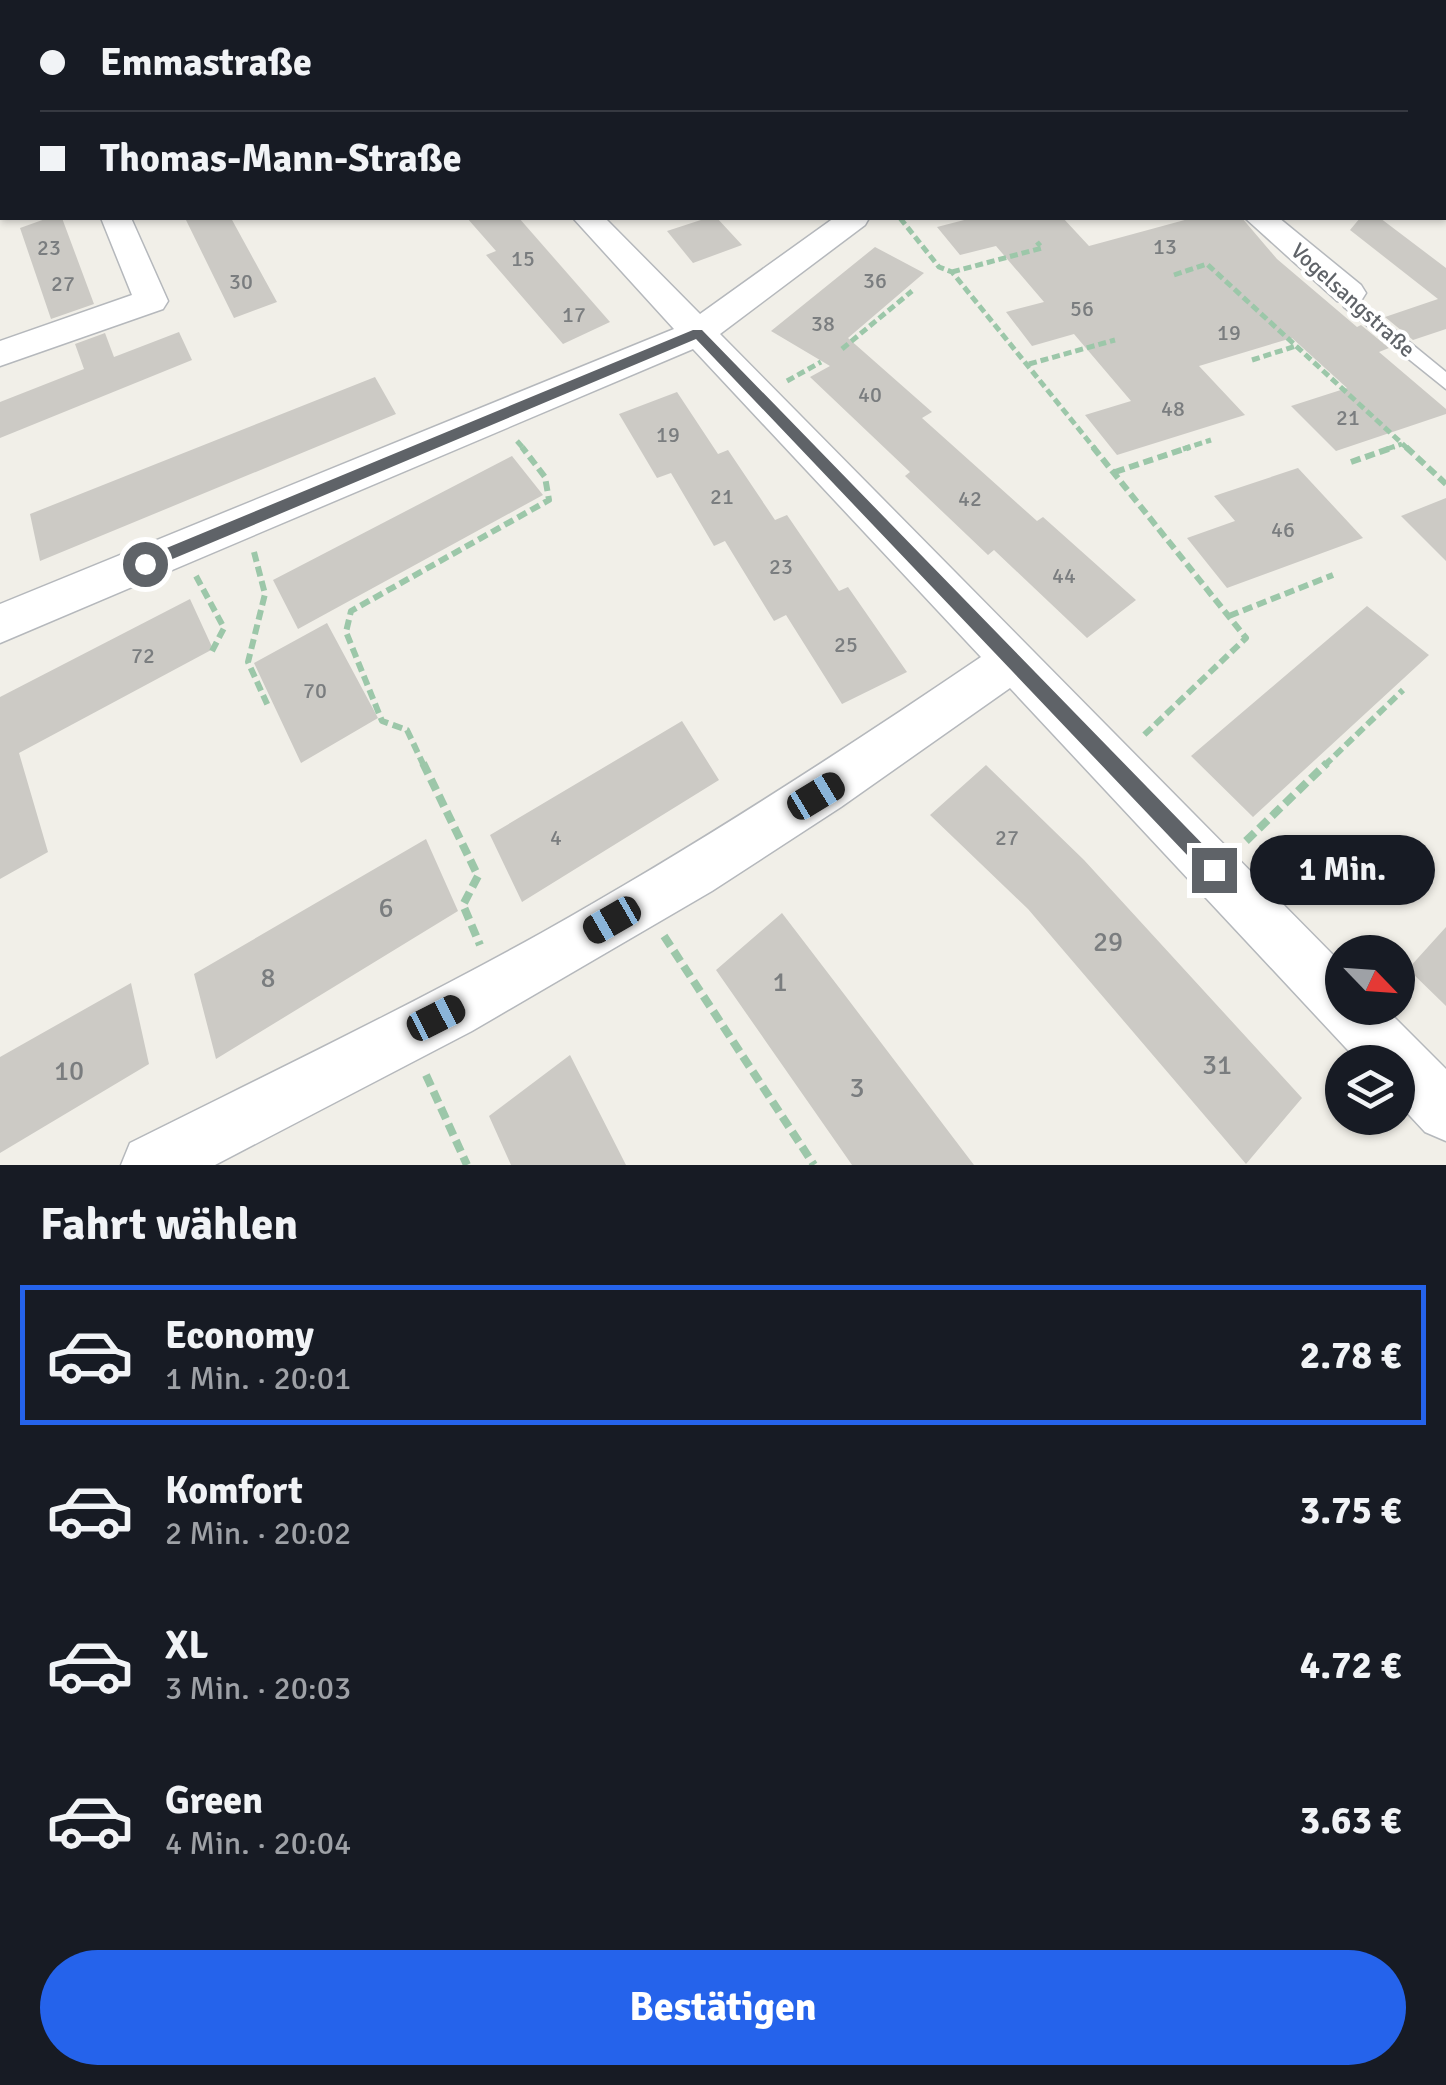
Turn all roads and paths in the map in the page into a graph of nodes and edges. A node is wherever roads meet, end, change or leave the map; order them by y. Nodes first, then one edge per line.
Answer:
1 (117, 220) edge
2 (590, 220) edge
3 (851, 220) edge
4 (902, 220) edge
5 (1262, 220) edge
6 (1037, 242) dead end
7 (952, 272) junction
8 (1174, 275) dead end
9 (912, 291) dead end
10 (1349, 292) joint
11 (698, 333) junction
12 (1116, 340) dead end
13 (1296, 346) junction
14 (842, 349) dead end
15 (0, 354) edge
16 (1252, 360) dead end
17 (1029, 364) junction
18 (1446, 382) edge
19 (498, 416) junction
20 (1211, 440) dead end
21 (1402, 444) junction
22 (1352, 462) dead end
23 (1115, 472) junction
24 (1446, 484) edge
25 (240, 524) junction
26 (182, 548) junction
27 (1333, 575) dead end
28 (1229, 616) junction
29 (0, 624) edge
30 (211, 653) dead end
31 (1013, 660) junction
32 (1404, 690) dead end
33 (268, 706) dead end
34 (1112, 764) junction
35 (1214, 870) junction
36 (640, 903) junction
37 (464, 906) dead end
38 (1325, 986) edge
39 (1362, 1025) edge
40 (406, 1033) junction
41 (1446, 1111) edge
42 (152, 1165) edge
43 (468, 1165) edge
44 (814, 1165) edge

1 - 15 street
2 - 11 street
3 - 11 street
4 - 7 path
5 - 10 street, Vogelsangstraße
6 - 7 path
7 - 17 path
8 - 13 path
9 - 14 path
10 - 18 lane, Vogelsangstraße
11 - 19 street
11 - 31 street
12 - 17 path
13 - 16 path
13 - 21 path
17 - 23 path
19 - 25 street
19 - 37 path
20 - 23 path
21 - 22 path
21 - 24 path
23 - 28 path
25 - 26 street
25 - 33 path
26 - 29 street
26 - 30 path
27 - 28 path
28 - 34 path
31 - 34 street
31 - 36 street
32 - 35 path
34 - 35 street
35 - 38 street
36 - 40 street
36 - 44 path
39 - 41 street
40 - 42 street
40 - 43 path

